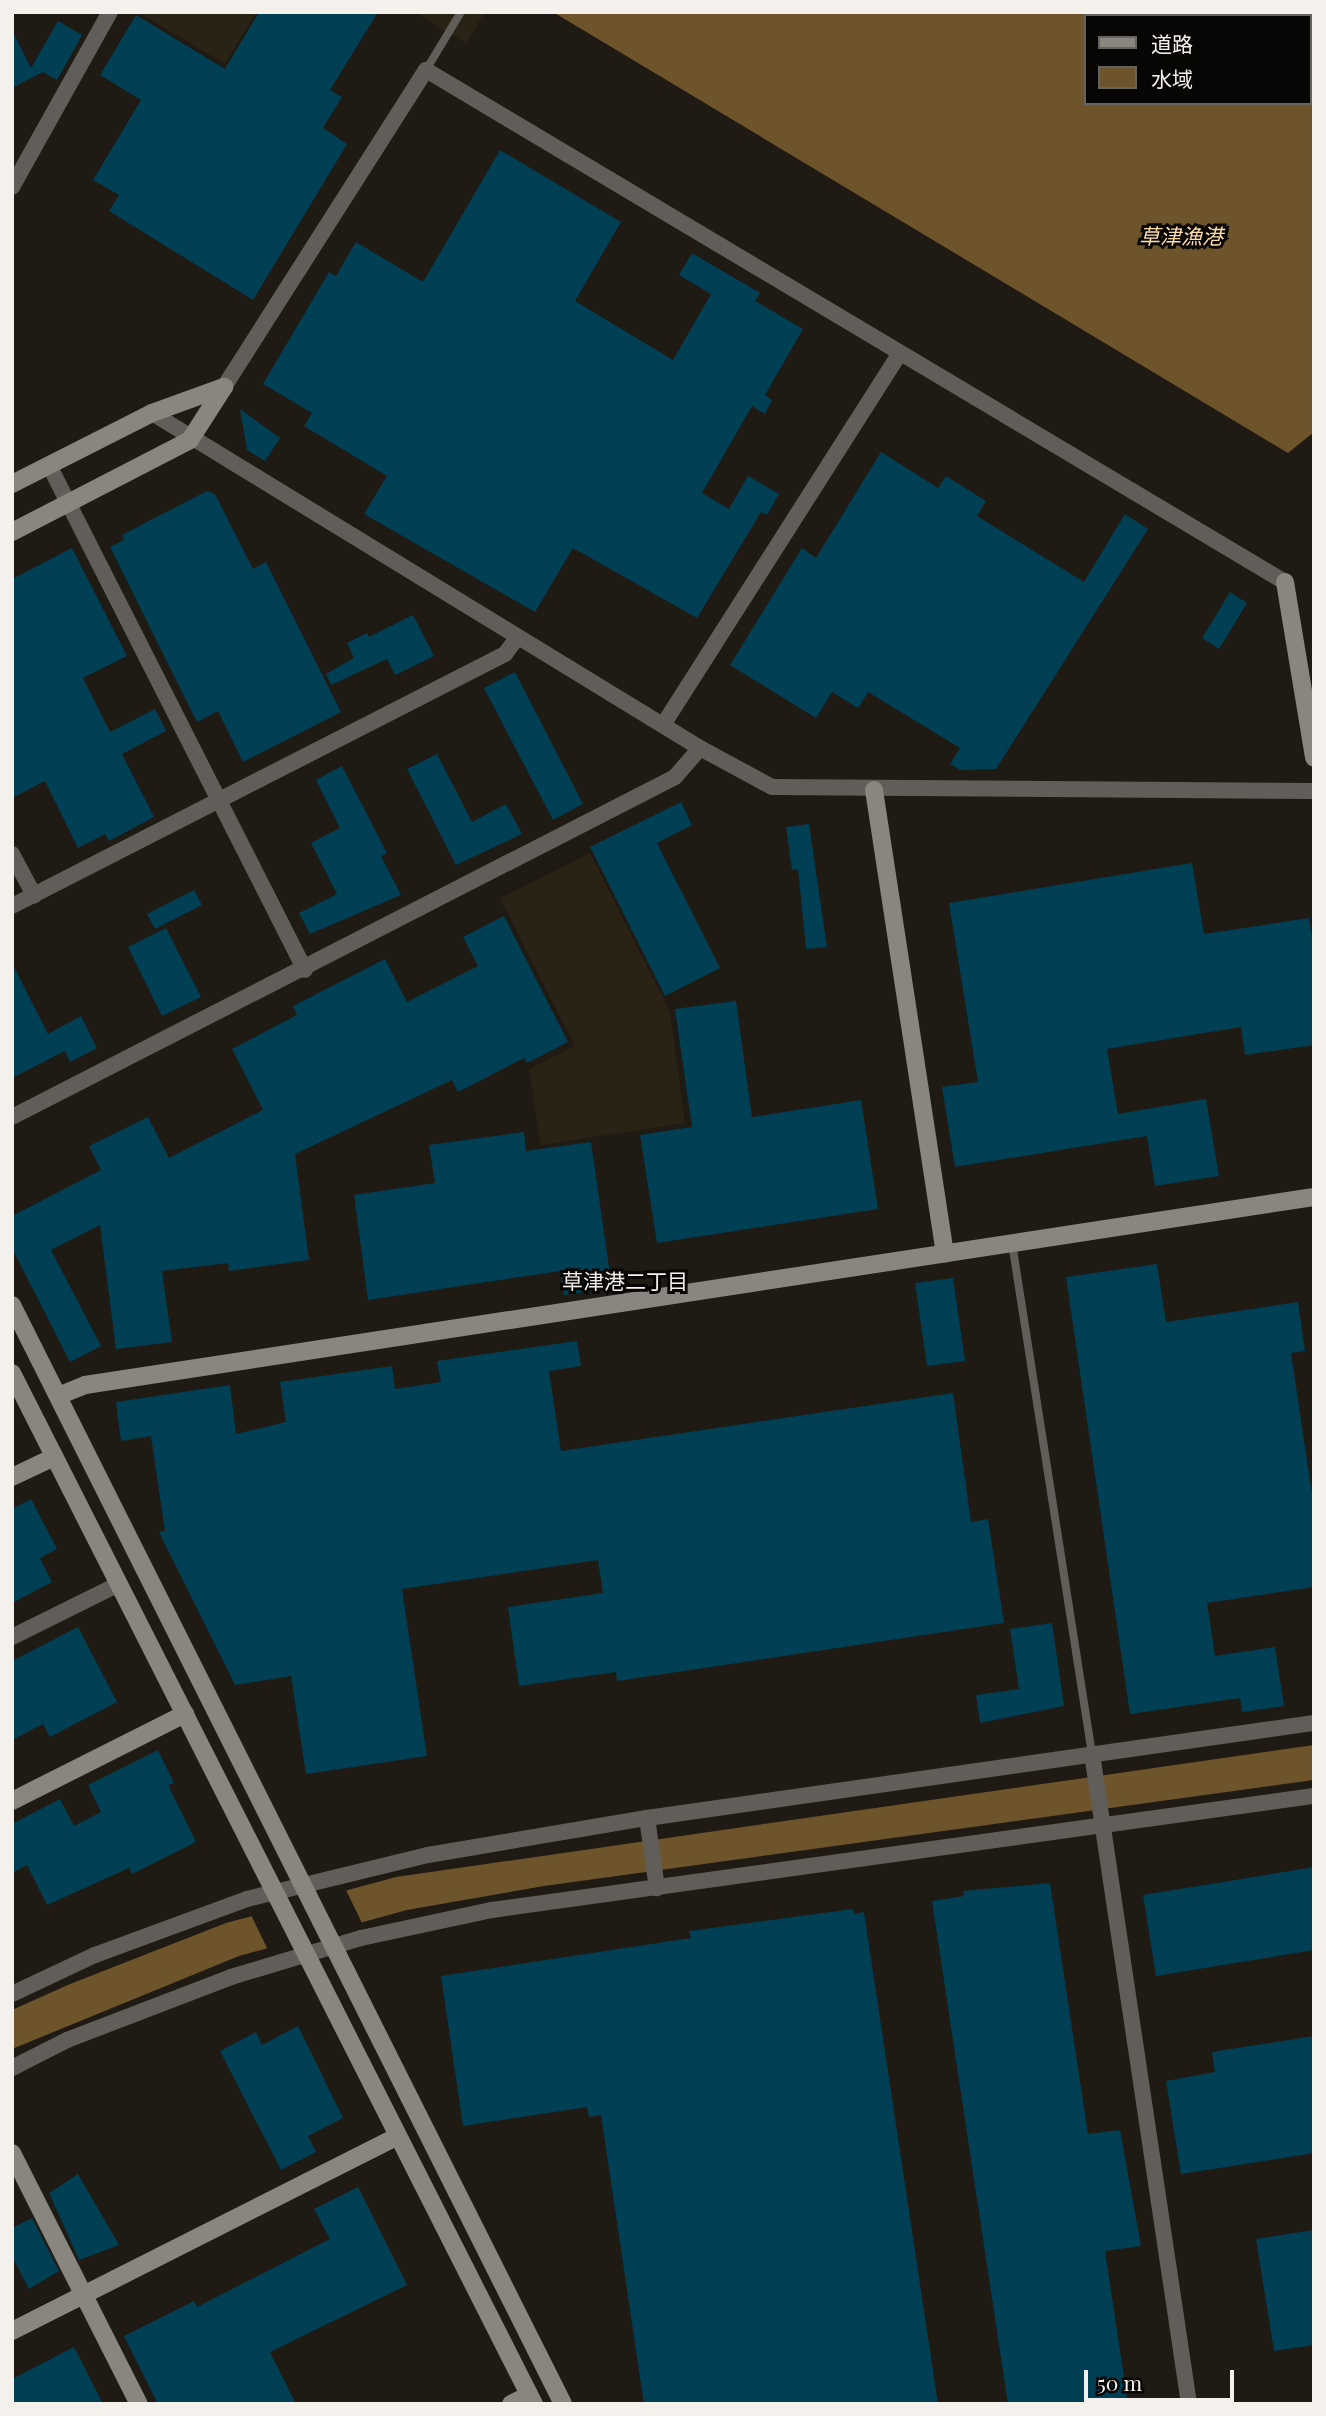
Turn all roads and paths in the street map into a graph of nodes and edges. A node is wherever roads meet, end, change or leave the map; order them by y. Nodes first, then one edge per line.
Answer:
1 (110, 12) edge
2 (460, 12) edge
3 (426, 70) junction
4 (12, 187) edge
5 (900, 353) junction
6 (224, 387) junction
7 (152, 413) junction
8 (190, 440) junction
9 (49, 465) junction
10 (12, 484) edge
11 (69, 503) junction
12 (12, 532) edge
13 (1285, 582) joint
14 (518, 637) junction
15 (663, 725) junction
16 (700, 748) junction
17 (1314, 758) edge
18 (874, 790) junction
19 (1314, 790) edge
20 (222, 802) junction
21 (12, 854) edge
22 (34, 895) junction
23 (12, 906) edge
24 (305, 970) junction
25 (12, 1117) edge
26 (1314, 1197) edge
27 (1012, 1243) junction
28 (945, 1254) junction
29 (12, 1305) edge
30 (12, 1373) edge
31 (58, 1396) junction
32 (54, 1457) junction
33 (12, 1477) edge
34 (119, 1584) junction
35 (12, 1637) edge
36 (185, 1714) junction
37 (1314, 1723) edge
38 (1093, 1761) junction
39 (1314, 1796) edge
40 (12, 1801) edge
41 (1100, 1821) junction
42 (649, 1826) junction
43 (656, 1881) junction
44 (305, 1891) junction
45 (278, 1899) junction
46 (330, 1940) junction
47 (303, 1947) junction
48 (12, 1994) edge
49 (12, 2068) edge
50 (398, 2136) junction
51 (12, 2153) edge
52 (84, 2295) junction
53 (12, 2331) edge
54 (532, 2399) edge
55 (139, 2404) edge
56 (511, 2404) edge
57 (564, 2404) edge
58 (1189, 2404) edge

1 - 4 street
2 - 3 lane
3 - 5 street
3 - 6 street
5 - 13 street
5 - 15 street
6 - 7 street
6 - 8 street
7 - 8 street
7 - 9 street
8 - 11 street
8 - 14 street
9 - 10 street
9 - 11 street
11 - 12 street
11 - 20 street
13 - 17 street
14 - 15 street
14 - 20 street
15 - 16 street
16 - 18 street
16 - 24 street
18 - 19 street
18 - 28 street
20 - 22 street
20 - 24 street
21 - 22 street
22 - 23 street
24 - 25 street
26 - 27 street
27 - 28 street
27 - 38 lane
28 - 31 street
29 - 31 street
30 - 32 street
31 - 44 street
32 - 33 street
32 - 34 street
34 - 35 street
34 - 36 street
36 - 40 street
36 - 45 street
37 - 38 street
38 - 41 street
38 - 42 street
39 - 41 street
41 - 43 street
41 - 58 street
42 - 43 street
42 - 44 street
43 - 46 street
44 - 45 street
44 - 46 street
45 - 47 street
45 - 48 street
46 - 47 street
46 - 57 street
47 - 49 street
47 - 50 street
50 - 52 street
50 - 54 street
51 - 52 street
52 - 53 street
52 - 55 street
54 - 56 street

